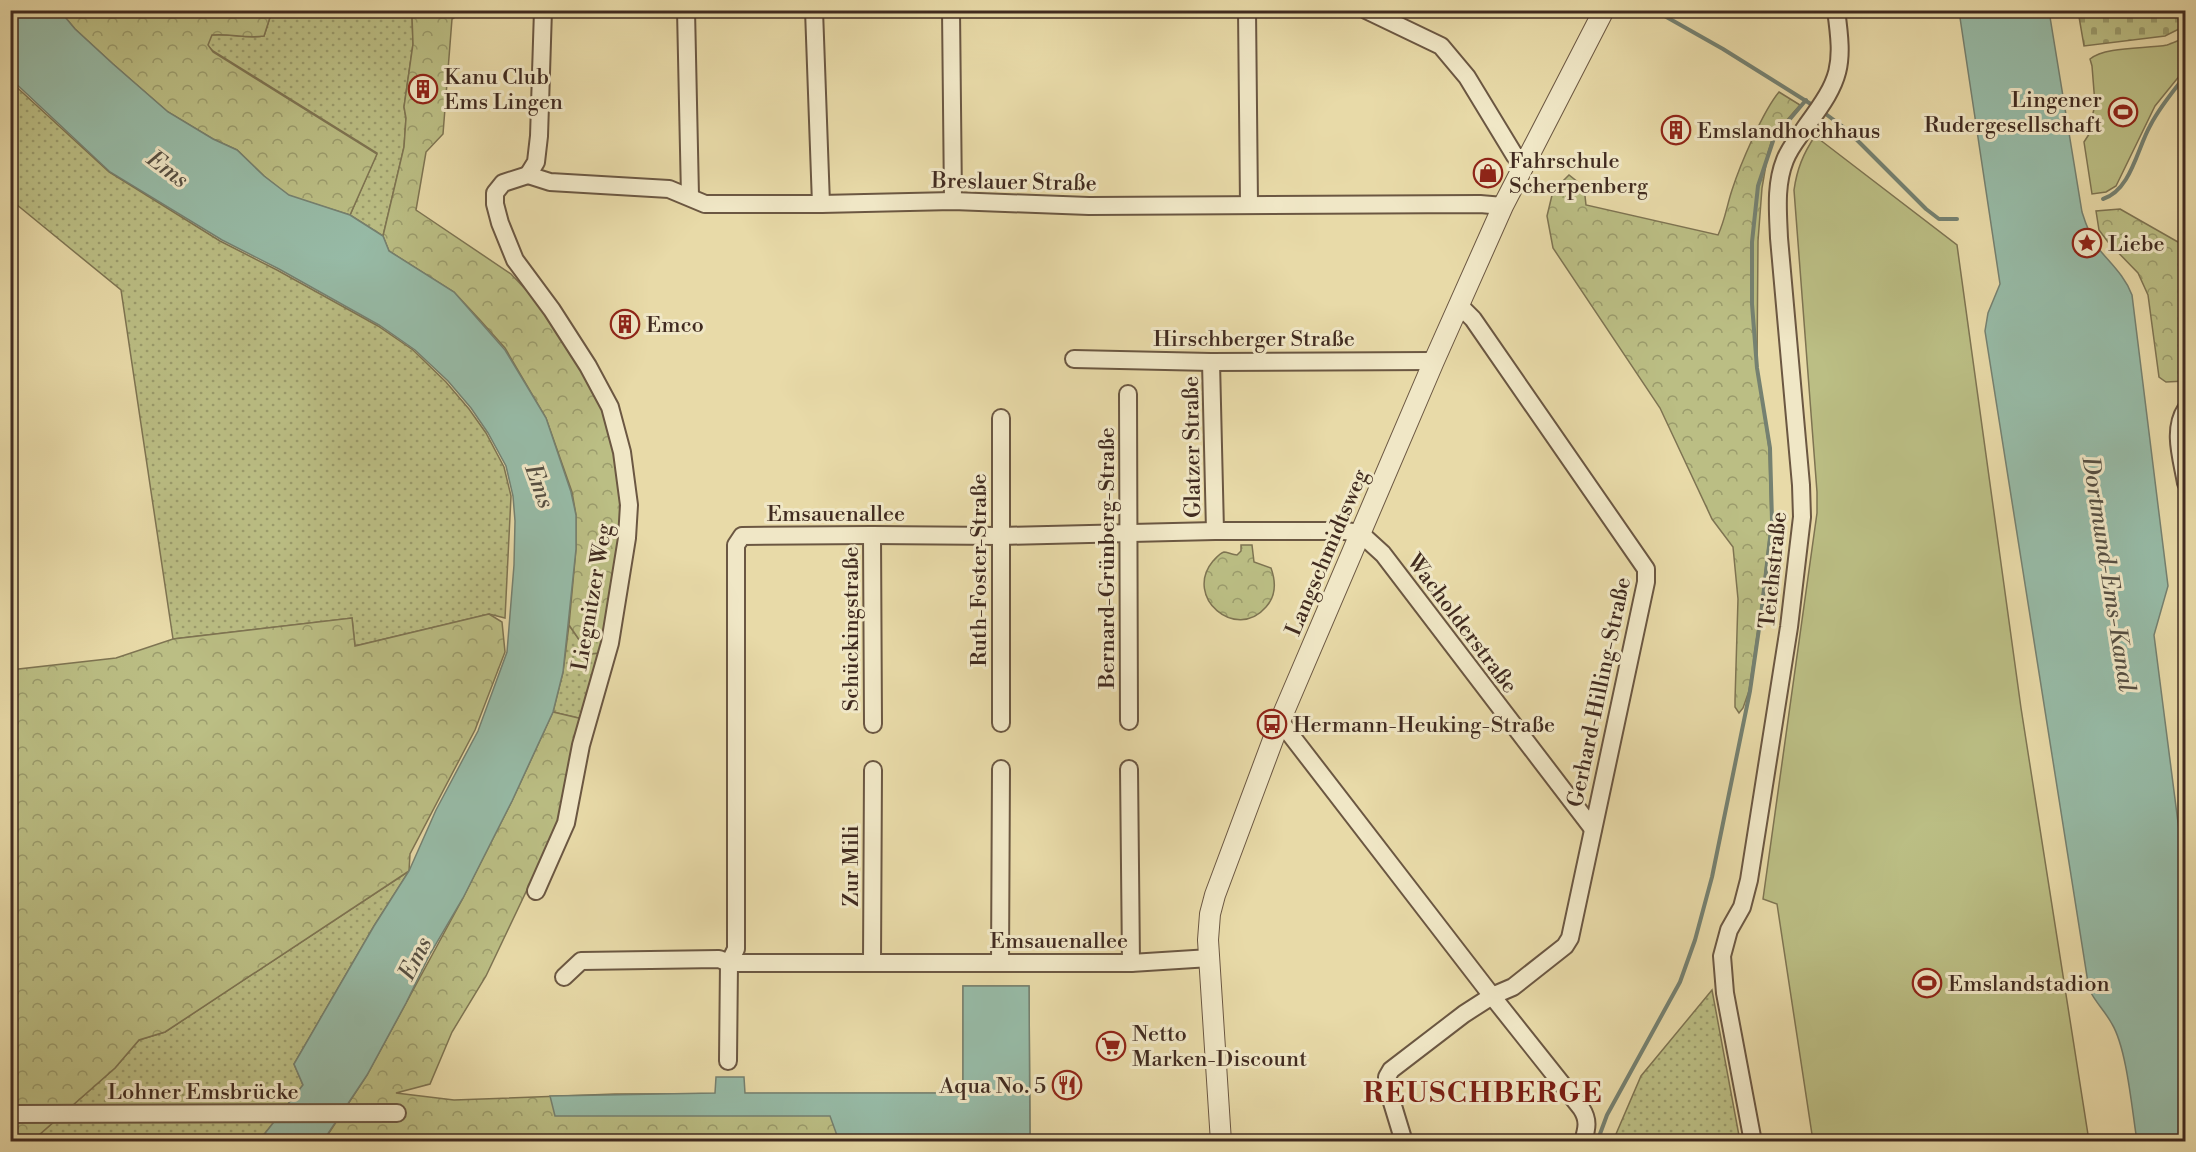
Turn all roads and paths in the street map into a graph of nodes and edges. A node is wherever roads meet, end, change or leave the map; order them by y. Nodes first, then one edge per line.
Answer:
1 (543, 10) edge
2 (686, 10) edge
3 (814, 10) edge
4 (951, 10) edge
5 (1247, 10) edge
6 (1366, 10) edge
7 (1604, 10) edge
8 (1836, 10) edge
9 (1527, 159) junction
10 (528, 176) junction
11 (690, 196) junction
12 (953, 201) junction
13 (821, 204) junction
14 (1249, 204) junction
15 (1503, 206) junction
16 (1459, 305) junction
17 (1074, 359) dead end
18 (1211, 362) junction
19 (1434, 362) junction
20 (1128, 394) dead end
21 (2186, 409) edge
22 (1001, 418) dead end
23 (2186, 483) edge
24 (1215, 531) junction
25 (1129, 533) junction
26 (1360, 533) junction
27 (872, 535) junction
28 (1000, 536) junction
29 (1129, 721) dead end
30 (1280, 721) junction
31 (1001, 723) dead end
32 (873, 724) dead end
33 (1001, 769) dead end
34 (1130, 769) dead end
35 (873, 770) dead end
36 (1593, 829) junction
37 (536, 891) dead end
38 (1210, 958) junction
39 (872, 962) junction
40 (729, 963) junction
41 (1000, 963) junction
42 (1131, 963) junction
43 (564, 977) dead end
44 (1492, 996) junction
45 (728, 1061) dead end
46 (397, 1113) dead end
47 (10, 1114) edge
48 (1221, 1142) edge
49 (1404, 1142) edge
50 (1583, 1142) edge
51 (1753, 1142) edge

1 - 10 street
2 - 11 street
3 - 13 street
4 - 12 street
5 - 14 street
6 - 9 street
7 - 9 street, Langschmidtsweg
8 - 51 street, Teichstraße
9 - 15 street, Langschmidtsweg
10 - 11 street, Breslauer Straße
10 - 37 street, Liegnitzer Weg
11 - 13 street, Breslauer Straße
12 - 13 street, Breslauer Straße
12 - 14 street, Breslauer Straße
14 - 15 street, Breslauer Straße
15 - 16 street, Langschmidtsweg
16 - 19 street, Langschmidtsweg
16 - 36 street, Gerhard-Hilling-Straße
17 - 18 street, Hirschberger Straße
18 - 19 street, Hirschberger Straße
18 - 24 street, Glatzer Straße
19 - 26 street, Langschmidtsweg
20 - 25 street, Bernard-Grünberg-Straße
21 - 23 street
22 - 28 street, Ruth-Foster-Straße
24 - 25 street, Emsauenallee
24 - 26 street, Emsauenallee
25 - 28 street, Emsauenallee
25 - 29 street, Bernard-Grünberg-Straße
26 - 30 street, Langschmidtsweg
26 - 36 street, Wacholderstraße
27 - 28 street, Emsauenallee
27 - 32 street, Schückingstraße
27 - 40 street, Emsauenallee
28 - 31 street, Ruth-Foster-Straße
30 - 38 street, Langschmidtsweg
30 - 44 street
33 - 41 street
34 - 42 street
35 - 39 street, Zur Mili
36 - 44 street, Gerhard-Hilling-Straße
38 - 42 street, Emsauenallee
38 - 48 street, Langschmidtsweg
39 - 40 street, Emsauenallee
39 - 41 street, Emsauenallee
40 - 43 street, Emsauenallee
40 - 45 street
41 - 42 street, Emsauenallee
44 - 49 street, Gerhard-Hilling-Straße
44 - 50 street
46 - 47 street, Lohner Emsbrücke

